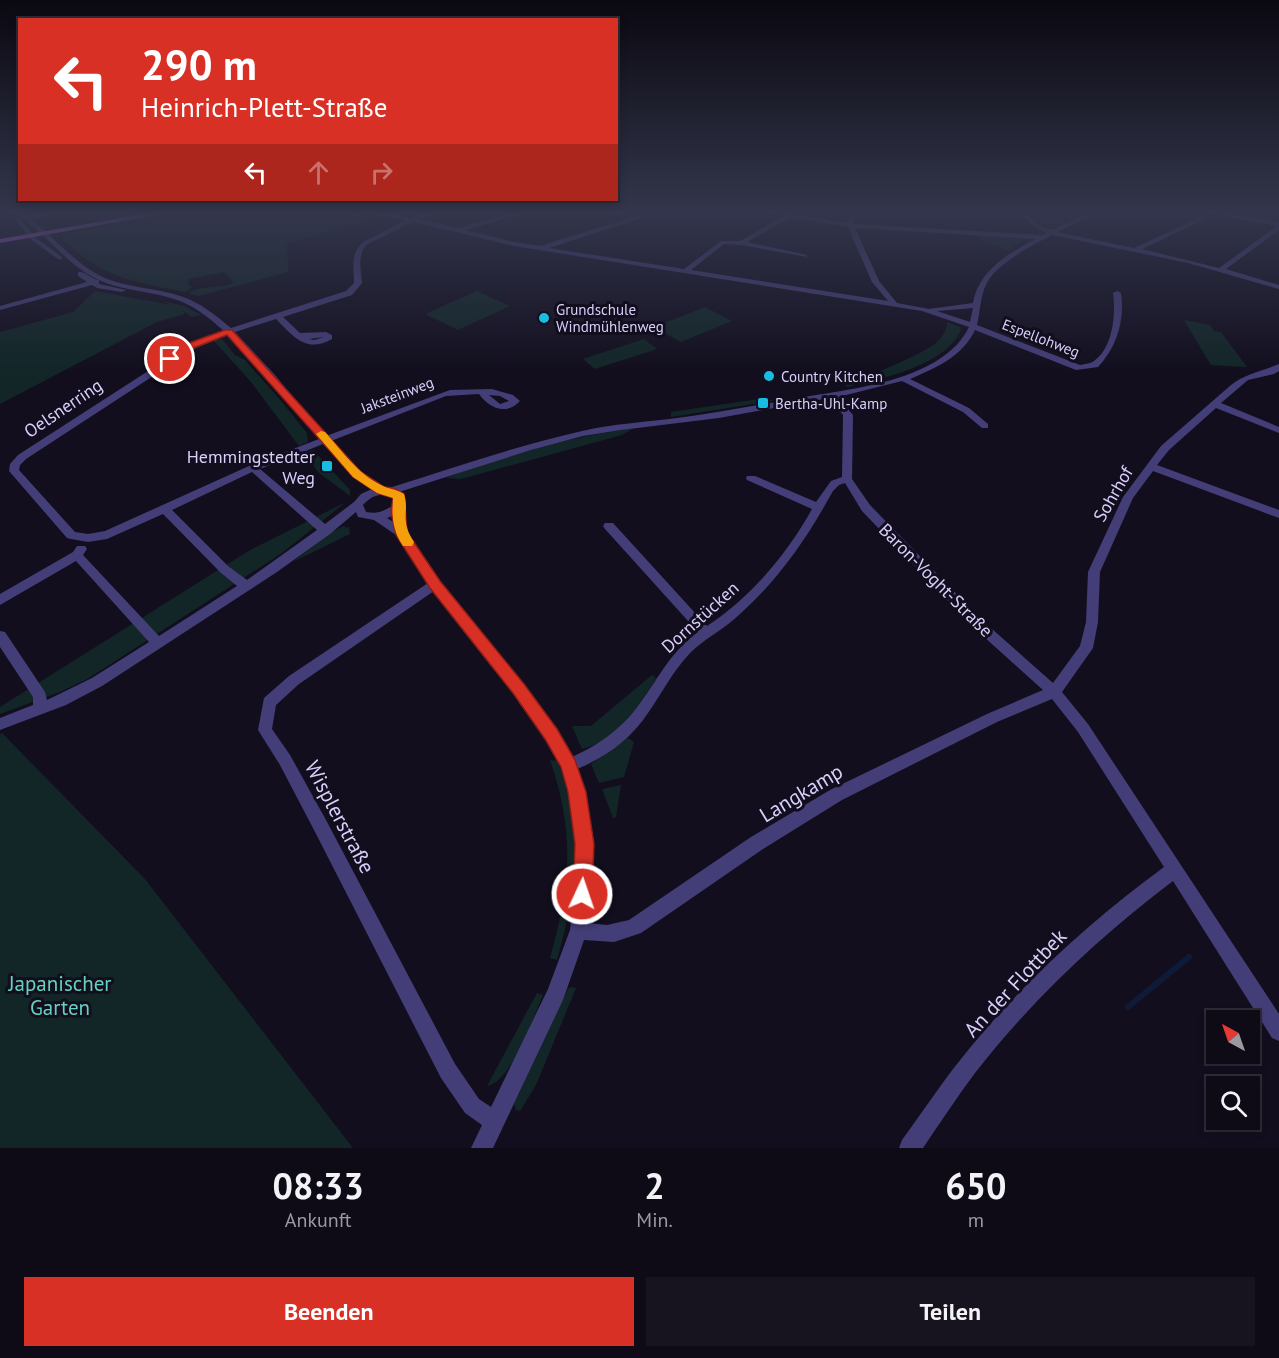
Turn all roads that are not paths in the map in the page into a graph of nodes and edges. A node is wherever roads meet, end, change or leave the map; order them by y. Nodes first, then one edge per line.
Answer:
1 (72, 265) edge
2 (76, 265) edge
3 (355, 265) edge
4 (638, 265) edge
5 (694, 265) edge
6 (868, 265) edge
7 (1005, 265) edge
8 (1203, 265) edge
9 (1228, 265) edge
10 (1222, 269) junction
11 (684, 272) junction
12 (93, 280) junction
13 (1279, 287) edge
14 (1117, 293) dead end
15 (977, 305) junction
16 (895, 306) junction
17 (0, 308) edge
18 (923, 309) junction
19 (278, 316) junction
20 (972, 326) junction
21 (228, 332) junction
22 (296, 335) dead end
23 (1279, 367) edge
24 (902, 378) junction
25 (482, 392) dead end
26 (832, 396) junction
27 (1215, 404) junction
28 (985, 426) dead end
29 (1279, 430) edge
30 (325, 439) junction
31 (1150, 466) junction
32 (253, 468) junction
33 (357, 475) junction
34 (438, 476) junction
35 (751, 478) dead end
36 (847, 479) junction
37 (385, 491) junction
38 (360, 502) junction
39 (399, 504) junction
40 (818, 507) junction
41 (164, 508) junction
42 (1279, 514) edge
43 (373, 517) junction
44 (609, 526) dead end
45 (326, 531) junction
46 (400, 532) junction
47 (88, 538) junction
48 (77, 555) junction
49 (435, 584) junction
50 (246, 586) junction
51 (0, 600) edge
52 (705, 632) junction
53 (0, 636) edge
54 (157, 642) junction
55 (1054, 692) junction
56 (40, 708) junction
57 (0, 724) edge
58 (569, 765) junction
59 (1174, 870) junction
60 (579, 930) junction
61 (1278, 1025) edge
62 (494, 1121) junction
63 (482, 1148) edge
64 (910, 1148) edge

1 - 12 street
2 - 12 street
3 - 19 street
4 - 11 street
5 - 11 street
6 - 16 street
7 - 15 street
8 - 10 street
9 - 10 street
10 - 13 street
11 - 16 street
12 - 17 street
12 - 21 street
14 - 20 street, Espellohweg
15 - 18 street
15 - 20 street
16 - 18 street
18 - 20 street
19 - 21 street
19 - 22 street
20 - 24 street
21 - 30 street
21 - 47 street, Oelsnerring
23 - 27 street, Sohrhof
24 - 26 street
24 - 28 street
25 - 30 street, Jaksteinweg
26 - 34 street
26 - 36 street
27 - 29 street
27 - 31 street, Sohrhof
30 - 32 street
30 - 33 street
31 - 42 street
31 - 55 street, Sohrhof
32 - 41 street
32 - 45 street
33 - 37 street
33 - 38 street
34 - 37 street
34 - 39 street
35 - 40 street
36 - 40 street, Dornstücken
36 - 55 street, Baron-Voght-Straße
37 - 38 street
37 - 39 street
38 - 43 street
38 - 45 street
39 - 43 street
39 - 46 street
40 - 52 street, Dornstücken
41 - 47 street
41 - 50 street
43 - 45 street
43 - 46 street
44 - 52 street
45 - 50 street
46 - 49 street
47 - 48 street
48 - 51 street
48 - 54 street
49 - 58 street
49 - 62 street, Wisplerstraße
50 - 54 street
52 - 58 street, Dornstücken
53 - 56 street
54 - 56 street
55 - 59 street, Baron-Voght-Straße
55 - 60 street, Langkamp
56 - 57 street
58 - 60 street
59 - 61 street, Baron-Voght-Straße
59 - 64 street, An der Flottbek
60 - 62 street
62 - 63 street

